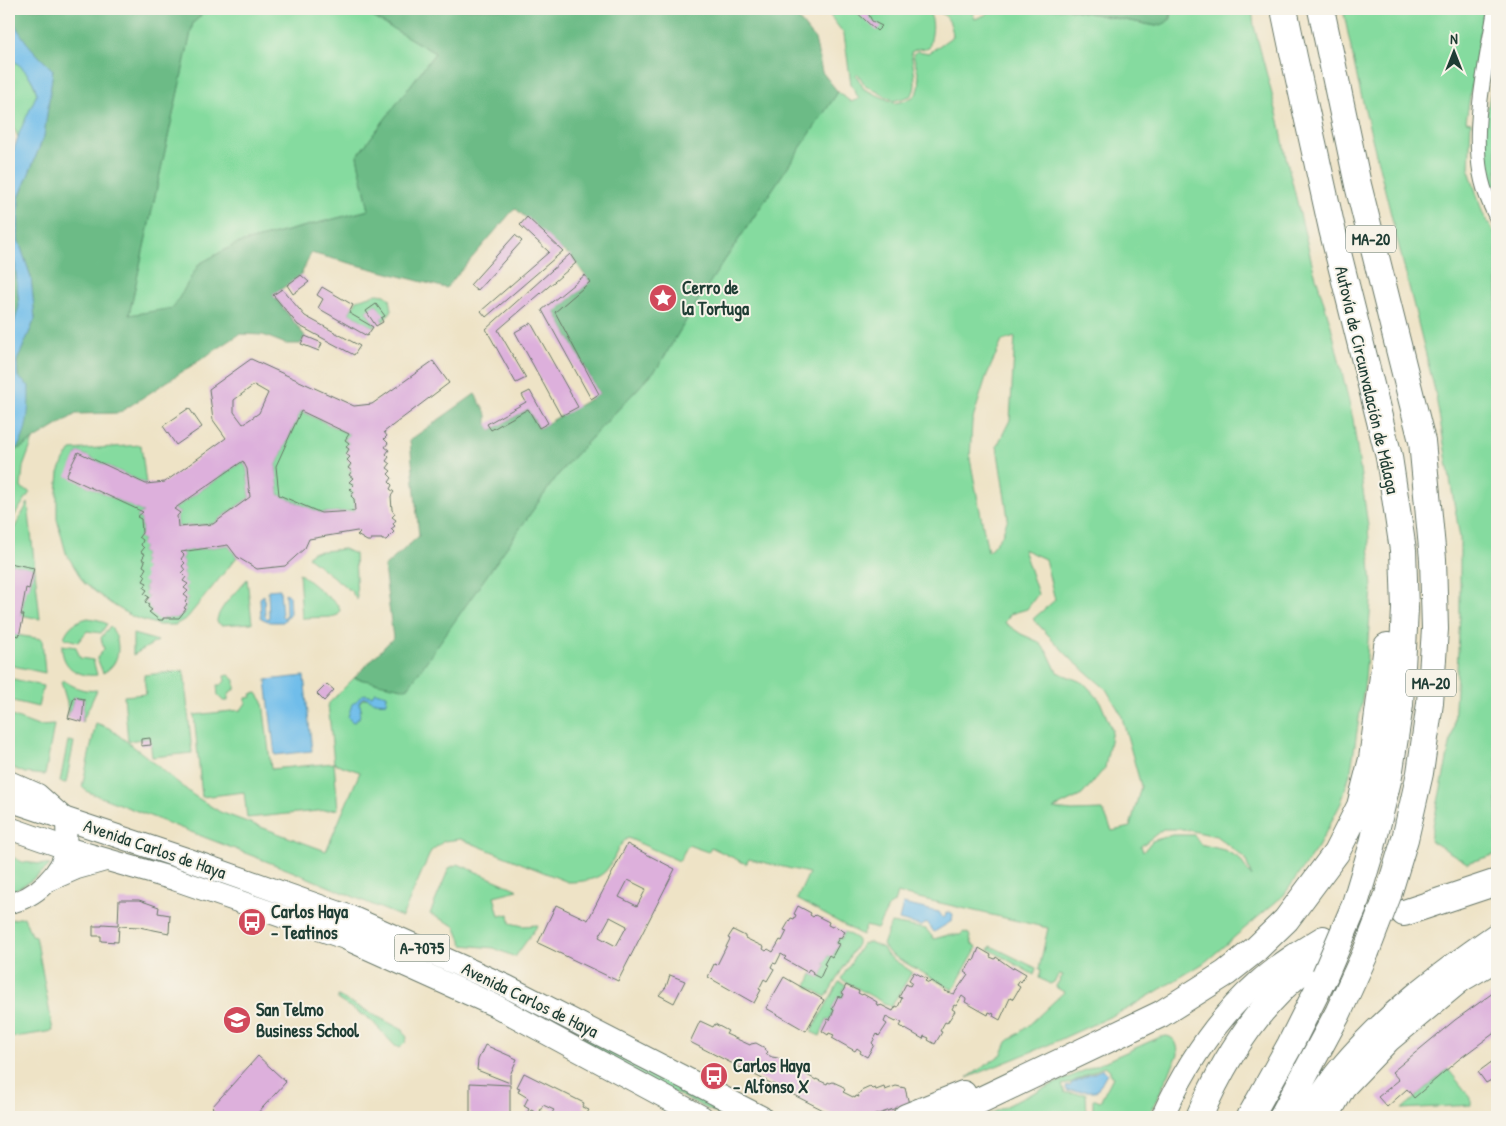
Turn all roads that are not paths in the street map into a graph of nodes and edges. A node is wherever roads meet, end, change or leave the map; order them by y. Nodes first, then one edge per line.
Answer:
1 (1284, 9) edge
2 (1322, 9) edge
3 (1495, 9) edge
4 (1497, 219) edge
5 (1397, 514) junction
6 (9, 781) edge
7 (9, 800) edge
8 (66, 819) junction
9 (9, 828) edge
10 (66, 848) junction
11 (109, 860) junction
12 (1497, 873) edge
13 (47, 882) junction
14 (1497, 882) edge
15 (1401, 902) junction
16 (9, 903) edge
17 (1497, 936) edge
18 (1323, 937) dead end
19 (1497, 960) edge
20 (1319, 969) junction
21 (1020, 1082) junction
22 (702, 1117) edge
23 (761, 1117) edge
24 (906, 1117) edge
25 (945, 1117) edge
26 (1162, 1117) edge
27 (1199, 1117) edge
28 (1250, 1117) edge
29 (1282, 1117) edge
30 (1309, 1117) edge
31 (1328, 1117) edge

1 - 5 highway, Autovía de Circunvalación de Málaga / MA-20
2 - 15 highway, Autovía de Circunvalación de Málaga / MA-20
3 - 4 street
5 - 20 highway, Autovía de Circunvalación de Málaga / MA-20, bridge
5 - 21 highway
6 - 8 main road
7 - 8 main road, A-7075
8 - 10 main road
8 - 23 main road, Avenida Carlos de Haya / A-7075
9 - 10 main road, A-7075
10 - 11 main road, A-7075
10 - 13 main road
11 - 13 main road
11 - 22 main road, Avenida Carlos de Haya / A-7075
12 - 15 main road
13 - 16 main road
14 - 15 highway
15 - 29 highway, Autovía de Circunvalación de Málaga / MA-20, bridge
17 - 30 highway
18 - 26 main road
19 - 31 main road
20 - 27 highway
20 - 28 highway, Autovía de Circunvalación de Málaga / MA-20
21 - 24 highway
21 - 25 highway

